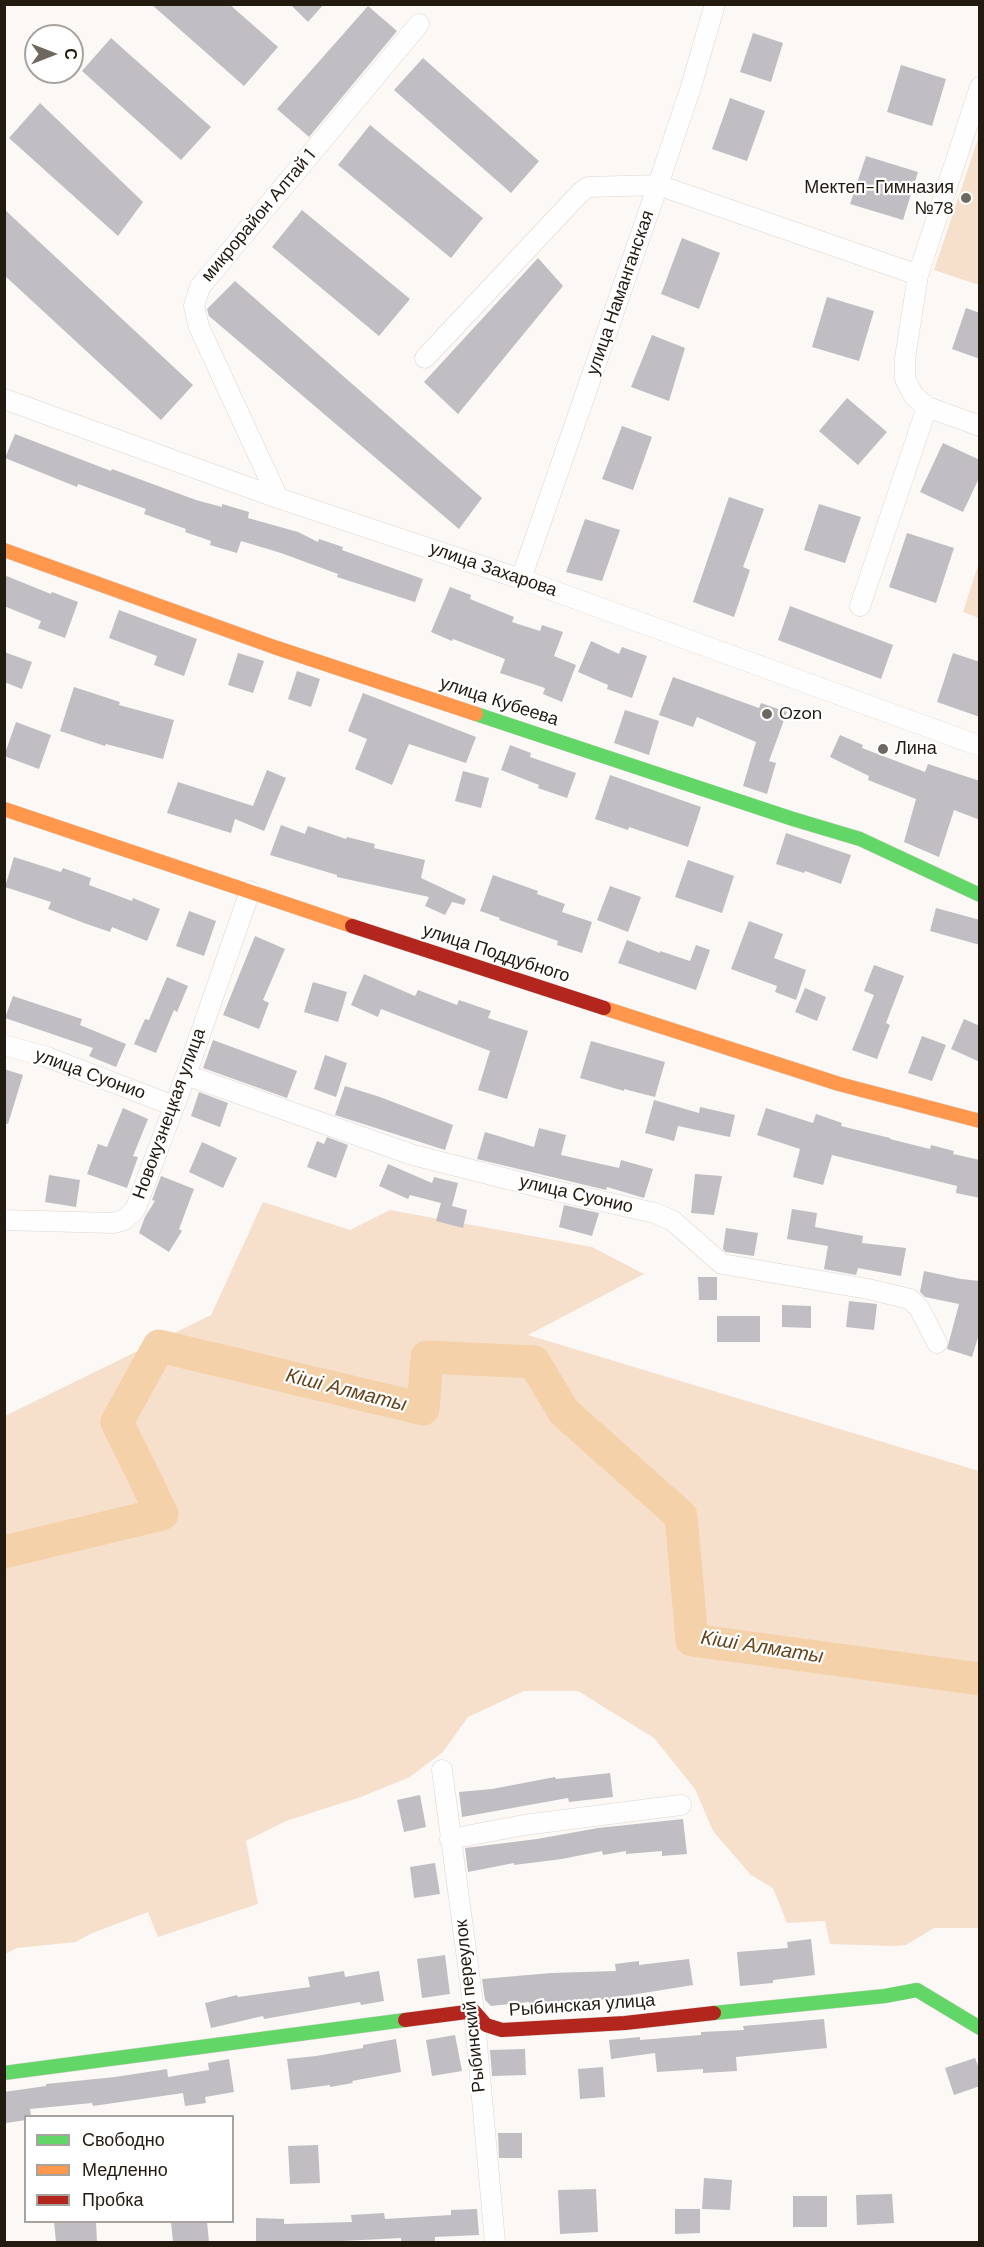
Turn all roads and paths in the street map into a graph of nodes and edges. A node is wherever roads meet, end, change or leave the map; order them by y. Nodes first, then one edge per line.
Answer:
1 (715, 4) edge
2 (418, 24) dead end
3 (980, 87) edge
4 (658, 185) junction
5 (918, 275) junction
6 (425, 357) dead end
7 (4, 399) edge
8 (927, 407) junction
9 (980, 426) edge
10 (278, 498) junction
11 (4, 550) edge
12 (521, 579) junction
13 (860, 606) dead end
14 (980, 746) edge
15 (4, 809) edge
16 (250, 891) junction
17 (980, 895) edge
18 (4, 1045) edge
19 (186, 1075) junction
20 (174, 1106) junction
21 (980, 1121) edge
22 (4, 1220) edge
23 (937, 1343) dead end
24 (442, 1770) dead end
25 (681, 1805) dead end
26 (450, 1839) junction
27 (474, 2011) junction
28 (980, 2028) edge
29 (4, 2073) edge
30 (495, 2242) edge

1 - 4 street, улица Наманганская
2 - 10 street, микрорайон Алтай 1
3 - 5 street
4 - 5 street
4 - 6 street
4 - 12 street, улица Наманганская
5 - 8 street
7 - 10 street, улица Захарова
8 - 9 street
8 - 13 street
10 - 12 street, улица Захарова
11 - 17 street, улица Кубеева
12 - 14 street, улица Захарова
15 - 16 street, улица Поддубного
16 - 19 street, Новокузнецкая улица
16 - 21 street, улица Поддубного
18 - 20 street, улица Суонио
19 - 20 street, Новокузнецкая улица
19 - 23 street, улица Суонио
20 - 22 street, Новокузнецкая улица
24 - 26 street, Рыбинский переулок
25 - 26 street
26 - 27 street, Рыбинский переулок
27 - 28 street, Рыбинская улица
27 - 29 street
27 - 30 street, Рыбинский переулок

